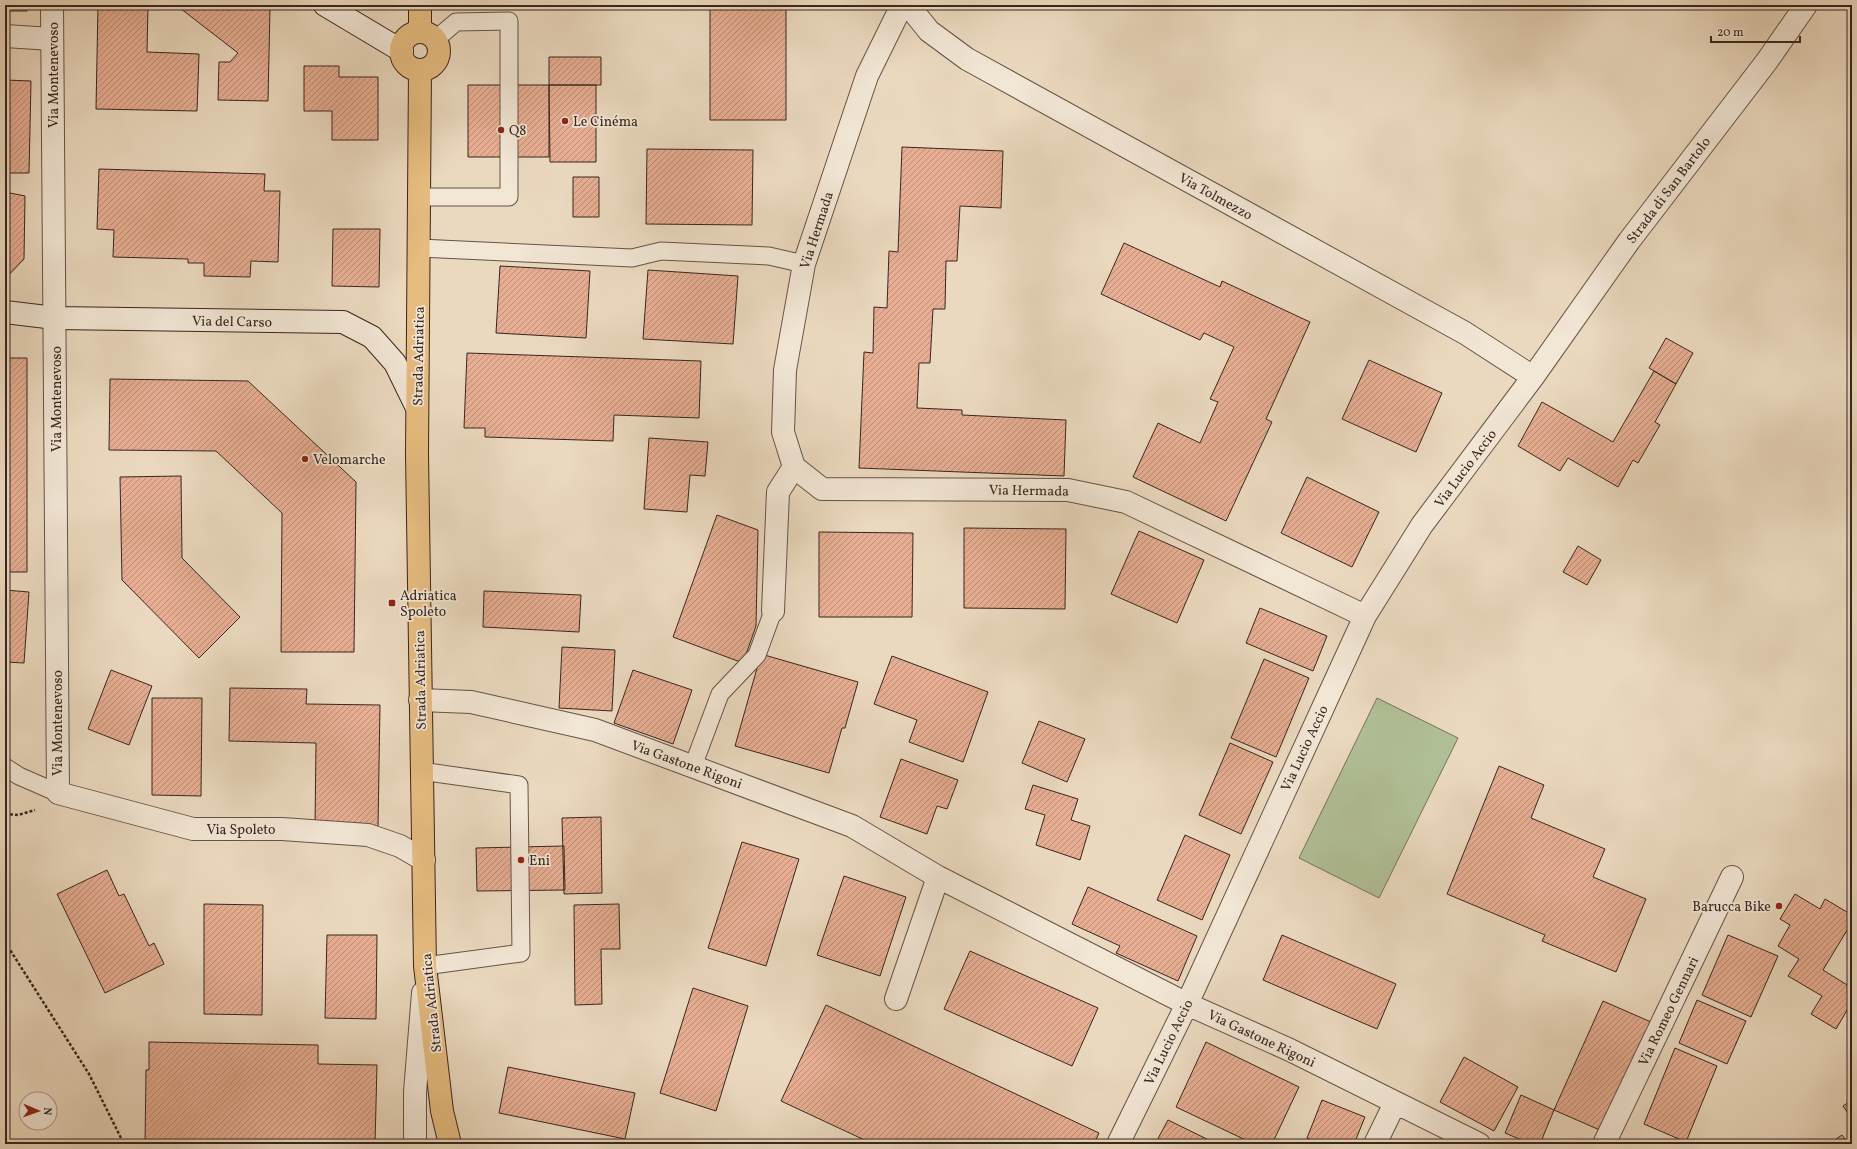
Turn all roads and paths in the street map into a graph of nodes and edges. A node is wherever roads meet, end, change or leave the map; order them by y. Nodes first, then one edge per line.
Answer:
1 (52, 5) edge
2 (325, 5) edge
3 (420, 5) edge
4 (902, 5) edge
5 (908, 5) edge
6 (1806, 5) edge
7 (5, 36) edge
8 (428, 36) junction
9 (52, 39) junction
10 (402, 51) junction
11 (420, 70) junction
12 (419, 197) junction
13 (419, 248) junction
14 (804, 264) junction
15 (5, 312) edge
16 (56, 318) junction
17 (1533, 377) junction
18 (417, 408) junction
19 (794, 467) junction
20 (773, 611) joint
21 (1365, 616) junction
22 (420, 700) junction
23 (693, 766) junction
24 (5, 767) edge
25 (421, 771) junction
26 (58, 793) junction
27 (424, 860) junction
28 (938, 877) junction
29 (1732, 877) dead end
30 (5, 942) edge
31 (425, 966) junction
32 (896, 999) dead end
33 (1186, 1004) junction
34 (1395, 1103) junction
35 (124, 1144) edge
36 (415, 1144) edge
37 (450, 1144) edge
38 (1118, 1144) edge
39 (1375, 1144) edge
40 (1479, 1144) edge
41 (1604, 1144) edge

1 - 9 street, Via Montenevoso
2 - 10 street
3 - 8 main road
4 - 14 street, Via Hermada
5 - 17 street, Via Tolmezzo
6 - 17 street, Strada di San Bartolo
7 - 9 street
8 - 10 main road
8 - 11 main road
8 - 12 lane
9 - 16 street, Via Montenevoso
10 - 11 main road
11 - 12 main road, Strada Adriatica
12 - 13 main road, Strada Adriatica
13 - 14 lane
13 - 18 main road, Strada Adriatica
14 - 19 street, Via Hermada
15 - 16 street, Via del Carso
16 - 18 street, Via del Carso
16 - 26 street, Via Montenevoso
17 - 21 street, Via Lucio Accio
18 - 22 main road, Strada Adriatica
19 - 20 street
19 - 21 street, Via Hermada
20 - 23 lane
21 - 33 street, Via Lucio Accio
22 - 23 street, Via Gastone Rigoni
22 - 25 main road, Strada Adriatica
23 - 28 street, Via Gastone Rigoni
24 - 26 lane
25 - 27 main road, Strada Adriatica
25 - 31 lane
26 - 27 street, Via Spoleto
27 - 31 main road, Strada Adriatica
28 - 32 street
28 - 33 street, Via Gastone Rigoni
29 - 41 street, Via Romeo Gennari
30 - 35 path
31 - 36 street
31 - 37 main road, Strada Adriatica
33 - 34 street, Via Gastone Rigoni
33 - 38 street, Via Lucio Accio
34 - 39 street
34 - 40 street, Via Gastone Rigoni

